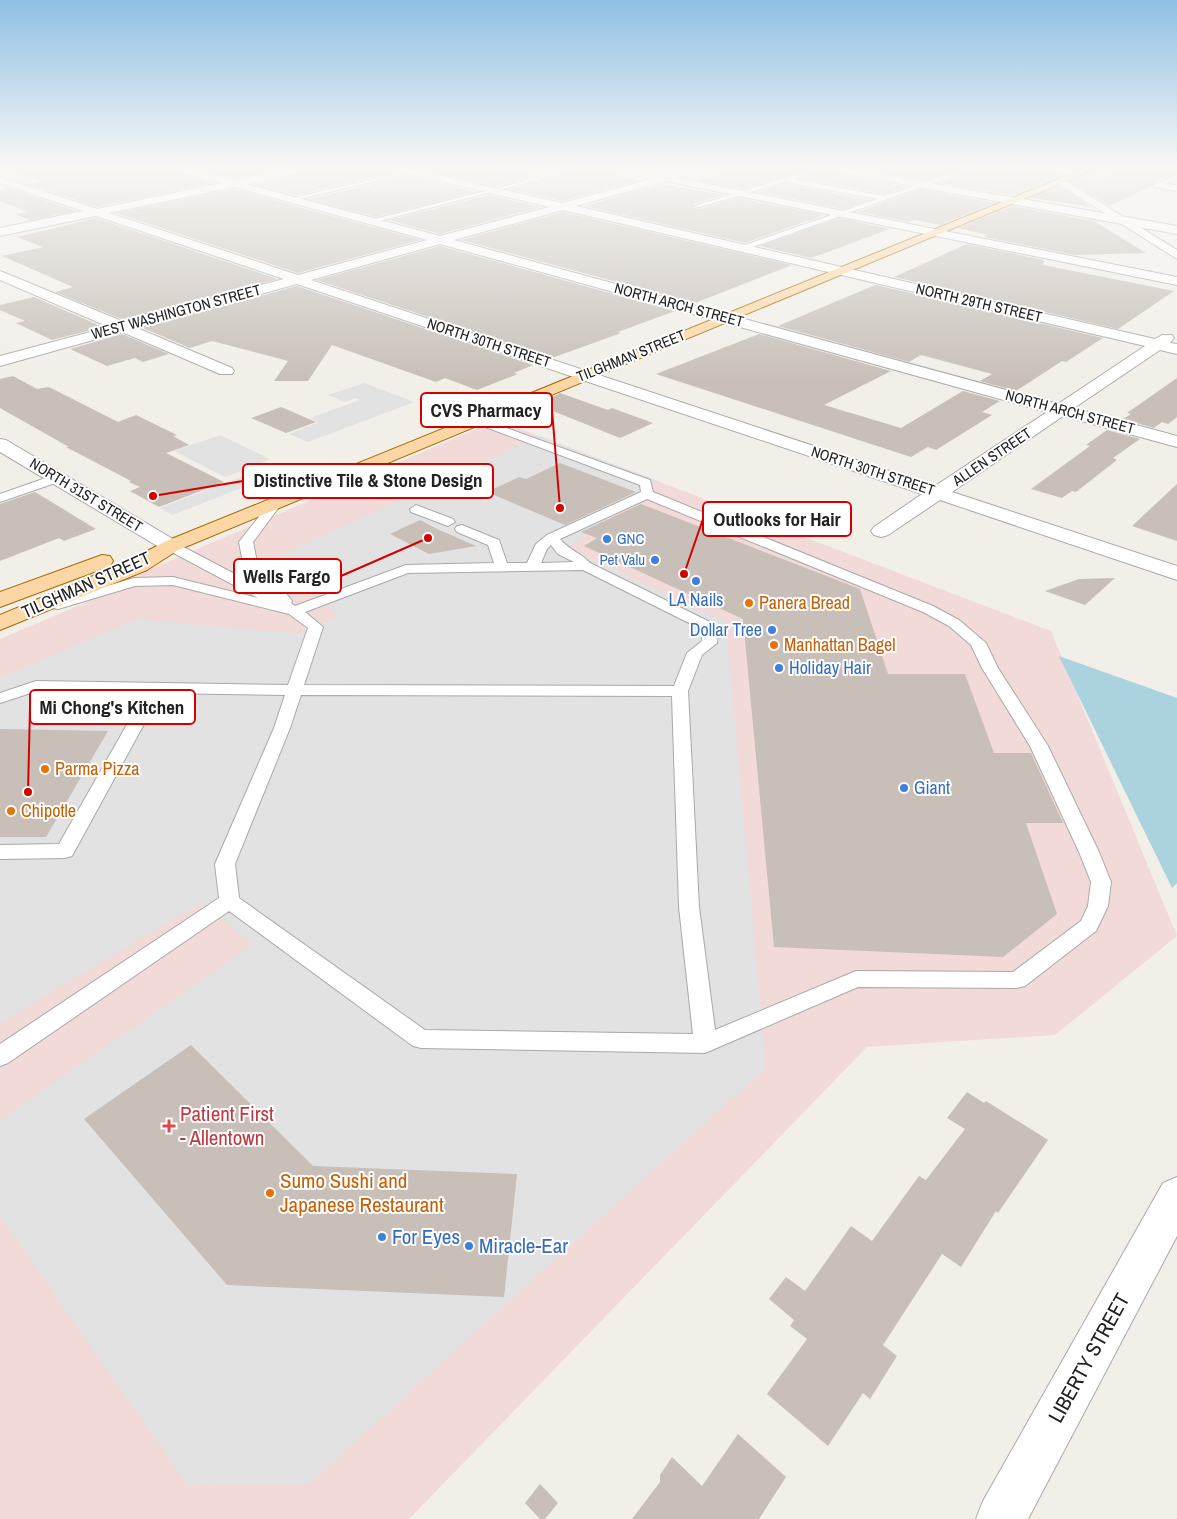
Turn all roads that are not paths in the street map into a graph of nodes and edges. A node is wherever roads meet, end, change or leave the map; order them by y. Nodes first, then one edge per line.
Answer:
1 (179, 240) edge
2 (440, 240) joint
3 (709, 240) edge
4 (767, 240) edge
5 (914, 240) edge
6 (973, 240) edge
7 (1153, 240) edge
8 (744, 248) junction
9 (1177, 255) edge
10 (839, 270) junction
11 (0, 275) edge
12 (297, 279) junction
13 (1177, 281) edge
14 (724, 318) junction
15 (122, 327) junction
16 (1177, 332) edge
17 (1158, 344) junction
18 (1177, 349) edge
19 (0, 360) edge
20 (226, 371) dead end
21 (583, 375) junction
22 (1061, 410) junction
23 (476, 420) junction
24 (1177, 442) edge
25 (0, 444) edge
26 (57, 478) junction
27 (938, 493) junction
28 (647, 494) junction
29 (0, 498) edge
30 (276, 503) junction
31 (416, 509) dead end
32 (448, 522) dead end
33 (462, 529) dead end
34 (881, 531) dead end
35 (552, 538) junction
36 (171, 546) junction
37 (585, 566) junction
38 (532, 567) junction
39 (502, 568) junction
40 (1177, 572) edge
41 (0, 600) edge
42 (294, 611) junction
43 (0, 624) edge
44 (156, 688) junction
45 (296, 690) junction
46 (680, 691) junction
47 (0, 698) edge
48 (0, 852) edge
49 (229, 901) junction
50 (705, 1044) junction
51 (0, 1056) edge
52 (1177, 1196) edge
53 (1001, 1519) edge

1 - 12 street, NORTH 30TH STREET
2 - 12 street, WEST WASHINGTON STREET
2 - 14 street, NORTH ARCH STREET
3 - 8 street, NORTH 29TH STREET
4 - 8 lane
5 - 10 main road, TILGHMAN STREET
6 - 13 street
7 - 9 street
8 - 10 street, NORTH 29TH STREET
10 - 14 main road, TILGHMAN STREET
10 - 17 street, NORTH 29TH STREET
11 - 15 street
12 - 15 street, WEST WASHINGTON STREET
12 - 21 street, NORTH 30TH STREET
14 - 21 main road, TILGHMAN STREET
14 - 22 street, NORTH ARCH STREET
15 - 19 street, WEST WASHINGTON STREET
15 - 20 street
16 - 17 street, ALLEN STREET
17 - 18 street, NORTH 29TH STREET
17 - 22 street, ALLEN STREET
21 - 23 main road, TILGHMAN STREET
21 - 27 street, NORTH 30TH STREET
22 - 24 street, NORTH ARCH STREET
22 - 27 street, ALLEN STREET
23 - 28 lane
23 - 30 main road, TILGHMAN STREET
25 - 26 street, NORTH 31ST STREET
26 - 29 lane
26 - 36 street, NORTH 31ST STREET
27 - 34 street, ALLEN STREET
27 - 40 street, NORTH 30TH STREET
28 - 35 lane
28 - 50 lane
30 - 36 main road, TILGHMAN STREET
30 - 42 lane
31 - 32 lane
33 - 39 lane
35 - 37 lane
35 - 38 lane
36 - 41 main road, TILGHMAN STREET
36 - 42 lane
36 - 43 main road, TILGHMAN STREET
37 - 38 lane
37 - 46 lane
38 - 39 lane
39 - 42 lane
42 - 43 lane
42 - 45 lane
44 - 45 lane
44 - 47 lane
44 - 48 lane
45 - 46 lane
45 - 49 lane
46 - 50 lane
49 - 50 lane
49 - 51 lane
52 - 53 street, LIBERTY STREET

